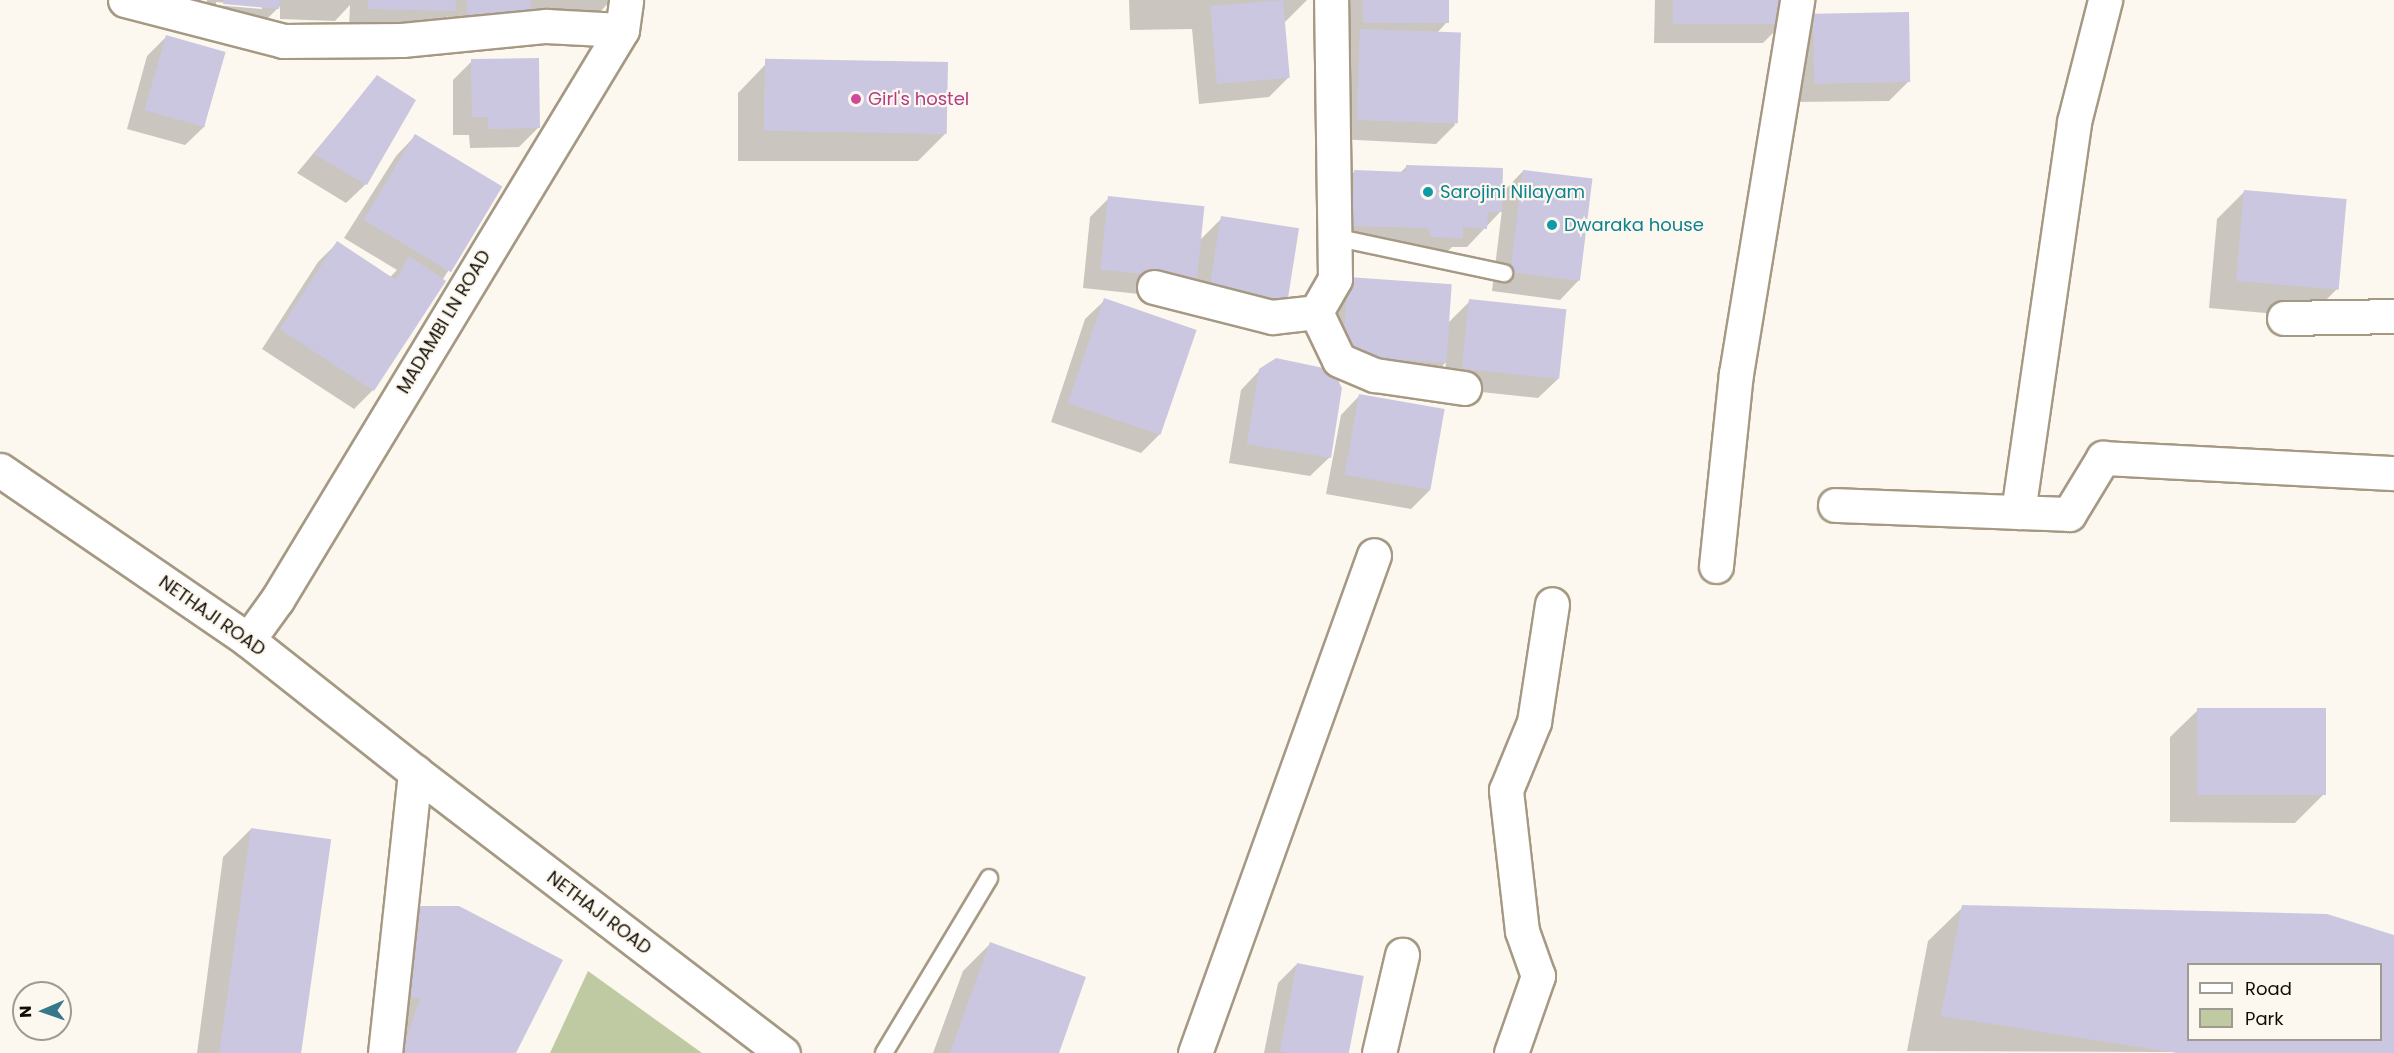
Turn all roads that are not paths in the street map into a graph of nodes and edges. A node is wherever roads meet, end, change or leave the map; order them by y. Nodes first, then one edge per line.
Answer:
1 (125, 0) edge
2 (1331, 0) edge
3 (1797, 0) edge
4 (2105, 0) edge
5 (624, 15) edge
6 (1334, 237) junction
7 (1504, 273) dead end
8 (1154, 287) dead end
9 (1316, 312) junction
10 (2394, 316) edge
11 (2284, 318) dead end
12 (1464, 388) dead end
13 (0, 470) edge
14 (2394, 472) edge
15 (1835, 505) dead end
16 (2018, 512) junction
17 (1374, 555) dead end
18 (1716, 567) dead end
19 (1552, 604) dead end
20 (248, 640) junction
21 (415, 772) junction
22 (989, 878) dead end
23 (1402, 956) dead end
24 (385, 1053) edge
25 (783, 1053) edge
26 (884, 1053) edge
27 (1195, 1053) edge
28 (1379, 1053) edge
29 (1511, 1053) edge

1 - 5 street
2 - 6 street
3 - 18 street
4 - 16 street
5 - 20 street, MADAMBI LN ROAD
6 - 7 lane
6 - 9 street
8 - 9 street
9 - 12 street
10 - 11 street
13 - 20 street, NETHAJI ROAD
14 - 16 street
15 - 16 street
17 - 27 street
19 - 29 street
20 - 21 street, NETHAJI ROAD
21 - 24 street
21 - 25 street, NETHAJI ROAD
22 - 26 lane
23 - 28 street

